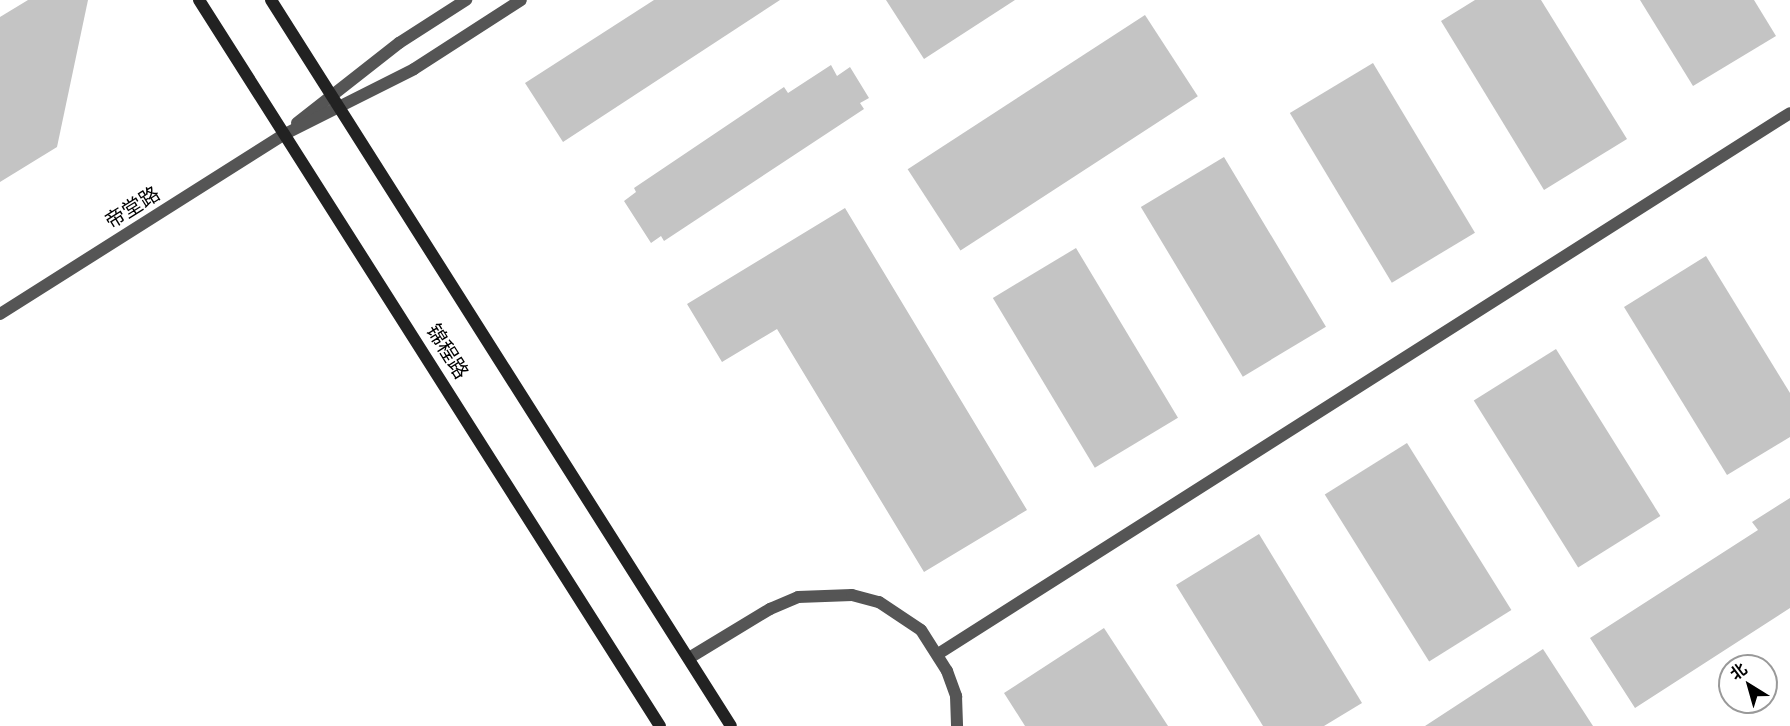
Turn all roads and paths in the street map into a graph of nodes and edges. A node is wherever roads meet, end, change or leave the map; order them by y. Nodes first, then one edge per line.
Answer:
1 (199, 0) edge
2 (271, 0) edge
3 (466, 0) edge
4 (521, 0) edge
5 (331, 93) junction
6 (341, 107) junction
7 (1790, 113) edge
8 (285, 134) junction
9 (0, 314) edge
10 (939, 654) junction
11 (689, 658) junction
12 (660, 726) edge
13 (731, 726) edge
14 (957, 726) edge

1 - 8 main road, 锦程路
2 - 5 main road, 锦程路
3 - 5 street, 帝堂路
4 - 6 street, 帝堂路
5 - 6 main road, 锦程路
5 - 8 street, 帝堂路
6 - 8 street, 帝堂路
6 - 11 main road, 锦程路
7 - 10 street
8 - 9 street, 帝堂路
8 - 12 main road, 锦程路
10 - 11 street
10 - 14 street
11 - 13 main road, 锦程路

